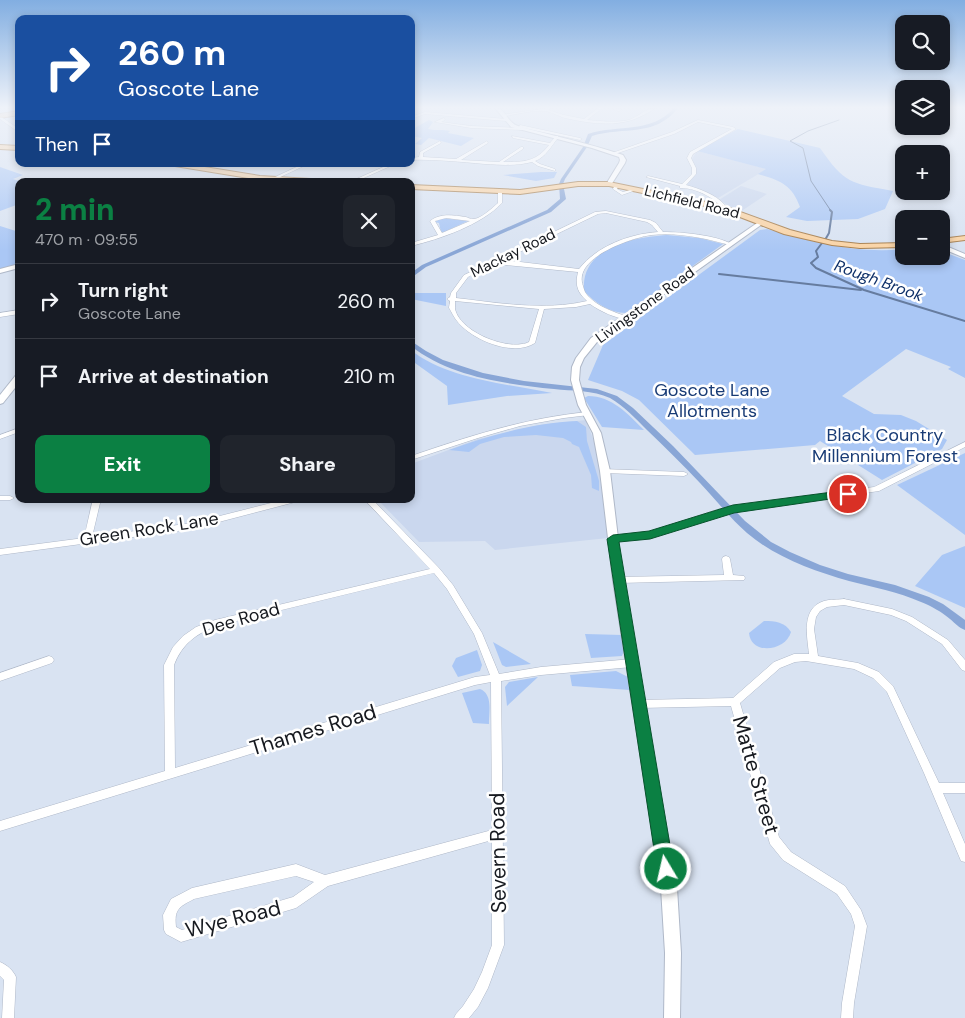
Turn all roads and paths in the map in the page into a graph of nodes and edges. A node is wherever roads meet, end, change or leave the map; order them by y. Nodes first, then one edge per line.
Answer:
1 (464, 156) edge
2 (511, 156) edge
3 (524, 156) dead end
4 (541, 156) edge
5 (617, 156) edge
6 (690, 156) edge
7 (421, 158) joint
8 (415, 159) edge
9 (456, 160) junction
10 (533, 160) junction
11 (501, 162) junction
12 (192, 167) edge
13 (299, 167) edge
14 (385, 167) edge
15 (554, 170) dead end
16 (648, 177) dead end
17 (257, 178) edge
18 (274, 178) edge
19 (361, 178) edge
20 (613, 184) junction
21 (682, 186) junction
22 (415, 187) edge
23 (500, 192) junction
24 (721, 207) junction
25 (474, 220) junction
26 (762, 222) junction
27 (662, 234) junction
28 (441, 236) junction
29 (965, 238) edge
30 (950, 240) edge
31 (415, 243) edge
32 (730, 244) junction
33 (895, 245) edge
34 (950, 250) edge
35 (965, 256) edge
36 (496, 260) junction
37 (15, 267) edge
38 (0, 271) edge
39 (581, 271) junction
40 (450, 299) junction
41 (592, 302) junction
42 (542, 307) junction
43 (15, 313) edge
44 (0, 315) edge
45 (626, 318) junction
46 (15, 381) edge
47 (4, 391) edge
48 (0, 401) edge
49 (587, 414) junction
50 (15, 431) edge
51 (0, 437) edge
52 (965, 444) edge
53 (415, 457) edge
54 (605, 471) junction
55 (684, 474) dead end
56 (0, 498) edge
57 (10, 498) dead end
58 (96, 503) edge
59 (281, 503) edge
60 (372, 503) edge
61 (88, 539) junction
62 (613, 539) junction
63 (0, 552) edge
64 (726, 559) dead end
65 (436, 570) junction
66 (729, 578) junction
67 (741, 578) dead end
68 (618, 580) junction
69 (814, 658) junction
70 (49, 660) dead end
71 (632, 663) junction
72 (965, 667) edge
73 (0, 677) edge
74 (496, 678) junction
75 (735, 702) junction
76 (639, 704) junction
77 (170, 774) junction
78 (936, 788) junction
79 (965, 788) edge
80 (0, 826) edge
81 (498, 833) junction
82 (965, 857) edge
83 (325, 881) junction
84 (0, 968) edge
85 (8, 1018) edge
86 (460, 1018) edge
87 (672, 1018) edge
88 (847, 1018) edge

1 - 9 street
2 - 11 street
3 - 10 street
4 - 10 street
5 - 20 street
6 - 21 street
7 - 8 street
7 - 9 street
9 - 11 street
10 - 11 street
10 - 15 street
12 - 17 main road
13 - 18 street
14 - 19 street
16 - 21 street
20 - 23 main road, Lichfield Road
20 - 24 main road, Lichfield Road
21 - 24 street
22 - 23 main road, Lichfield Road
23 - 25 street
24 - 26 main road, Lichfield Road
25 - 28 street
25 - 28 street
26 - 32 street, Livingstone Road
26 - 33 main road, Lichfield Road
27 - 32 street
27 - 36 street, Mackay Road
27 - 39 street
28 - 31 street
29 - 30 main road
32 - 45 street, Livingstone Road
34 - 35 street
36 - 39 street
36 - 40 street, Mackay Road
37 - 38 street
39 - 41 street
40 - 42 street
40 - 42 street
41 - 42 street
41 - 45 street
43 - 44 street
45 - 49 street, Livingstone Road
46 - 47 street
47 - 48 street
49 - 53 street
49 - 54 street, Livingstone Road
50 - 51 street
52 - 62 street
54 - 55 street
54 - 62 street, Livingstone Road
56 - 57 street
58 - 61 street
59 - 61 street, Green Rock Lane
60 - 65 street
61 - 63 street, Green Rock Lane
62 - 68 street, Livingstone Road
64 - 66 street
65 - 74 street
65 - 77 street, Dee Road
66 - 67 street
66 - 68 street
68 - 71 street, Livingstone Road
69 - 72 street
69 - 75 street
69 - 78 street
70 - 73 street
71 - 74 street, Thames Road
71 - 76 street, Livingstone Road
74 - 77 street, Thames Road
74 - 81 street, Severn Road
75 - 76 street
75 - 88 street, Matte Street
76 - 87 street, Livingstone Road
77 - 80 street, Thames Road
78 - 79 street
78 - 82 street
81 - 83 street, Wye Road
81 - 86 street, Severn Road
83 - 83 street, Wye Road
84 - 85 street

